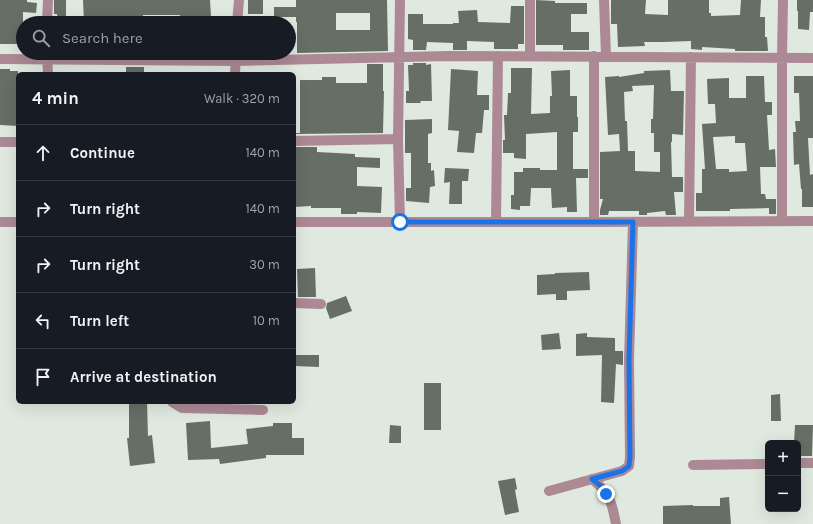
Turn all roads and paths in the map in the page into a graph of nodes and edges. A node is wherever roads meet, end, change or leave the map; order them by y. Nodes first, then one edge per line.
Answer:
1 (48, 0) edge
2 (239, 0) edge
3 (400, 0) edge
4 (530, 0) edge
5 (604, 0) edge
6 (783, 0) edge
7 (47, 16) edge
8 (238, 16) edge
9 (498, 56) junction
10 (530, 56) junction
11 (594, 56) junction
12 (606, 56) junction
13 (296, 57) edge
14 (782, 57) junction
15 (16, 58) edge
16 (399, 58) junction
17 (691, 58) junction
18 (813, 58) edge
19 (0, 59) edge
20 (47, 60) edge
21 (236, 60) edge
22 (48, 72) edge
23 (235, 72) edge
24 (398, 139) junction
25 (296, 141) edge
26 (0, 142) edge
27 (16, 142) edge
28 (689, 221) junction
29 (782, 221) junction
30 (813, 221) edge
31 (0, 222) edge
32 (16, 222) edge
33 (296, 222) edge
34 (400, 222) junction
35 (496, 222) junction
36 (594, 222) junction
37 (633, 222) junction
38 (296, 303) edge
39 (321, 304) dead end
40 (175, 404) edge
41 (263, 410) dead end
42 (813, 463) edge
43 (765, 464) edge
44 (801, 464) edge
45 (693, 465) dead end
46 (592, 479) junction
47 (549, 491) dead end
48 (616, 524) edge

1 - 7 street
2 - 8 street
3 - 16 street
4 - 10 street
5 - 12 street
6 - 14 street
9 - 10 street
9 - 16 street
9 - 35 street
10 - 11 street
11 - 12 street
11 - 36 street
12 - 17 street
13 - 16 street
14 - 17 street
14 - 18 street
14 - 29 street
15 - 19 street
16 - 24 street
17 - 28 street
20 - 22 street
21 - 23 street
24 - 25 street
24 - 34 street
26 - 27 street
28 - 29 street
28 - 37 street
29 - 30 street
31 - 32 street
33 - 34 street
34 - 35 street
35 - 36 street
36 - 37 street
37 - 46 street
38 - 39 street
40 - 41 street
42 - 44 street
43 - 45 street
46 - 47 street
46 - 48 street

